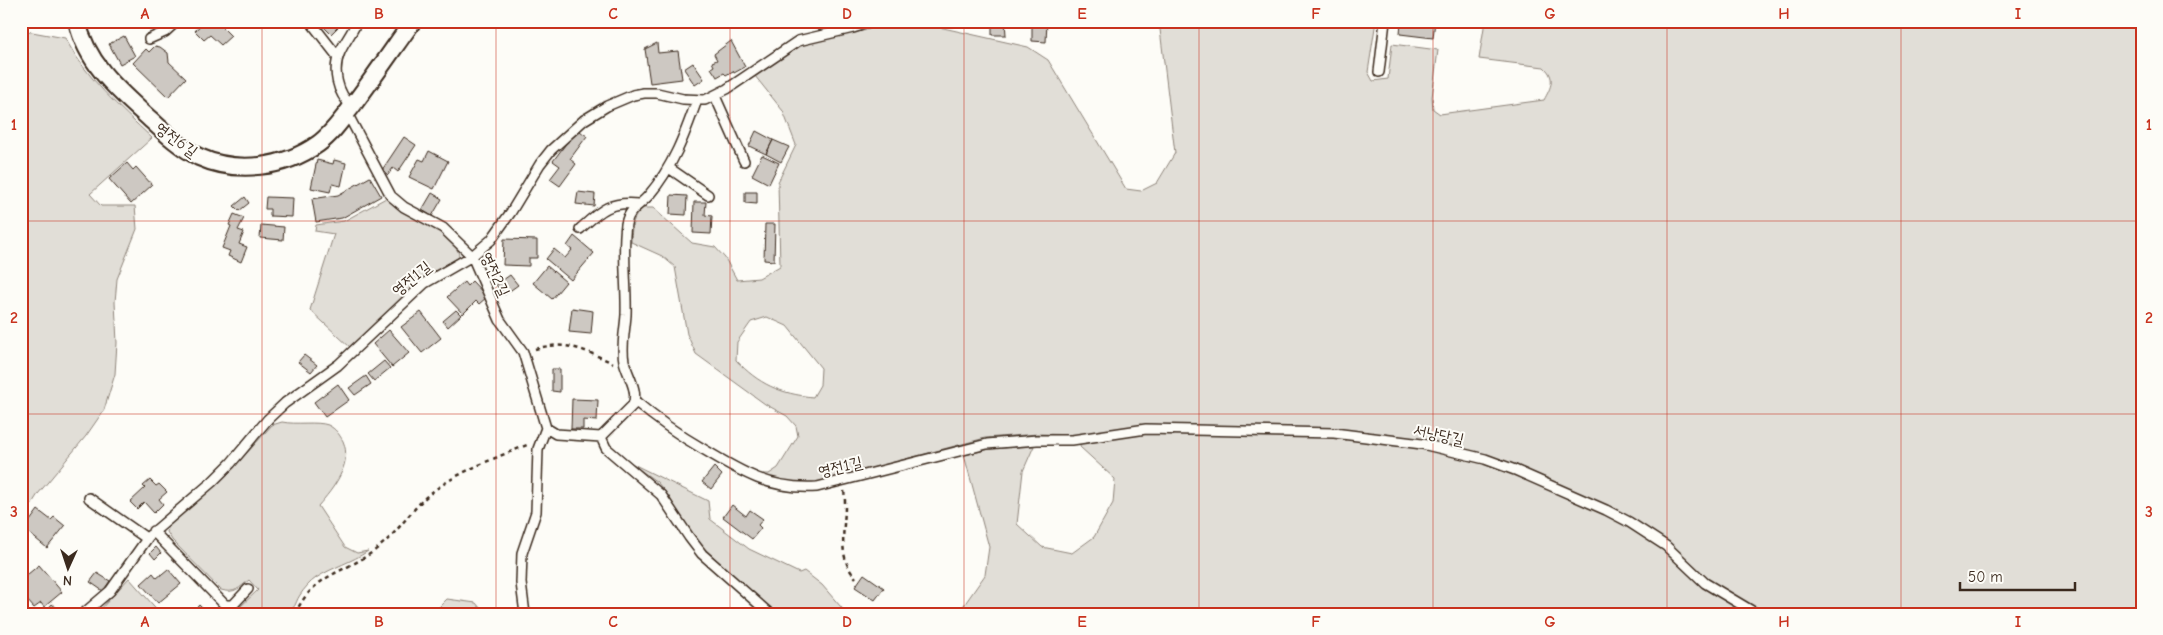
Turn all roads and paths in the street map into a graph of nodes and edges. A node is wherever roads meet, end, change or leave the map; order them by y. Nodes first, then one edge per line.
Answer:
1 (78, 21) edge
2 (177, 21) edge
3 (310, 21) edge
4 (357, 21) edge
5 (413, 21) edge
6 (875, 21) edge
7 (1386, 21) edge
8 (149, 39) dead end
9 (338, 57) junction
10 (1379, 72) dead end
11 (715, 96) junction
12 (697, 100) junction
13 (349, 110) junction
14 (744, 161) dead end
15 (669, 168) junction
16 (708, 195) dead end
17 (638, 204) junction
18 (580, 229) dead end
19 (472, 256) junction
20 (523, 352) junction
21 (626, 368) junction
22 (635, 401) junction
23 (546, 428) junction
24 (542, 437) junction
25 (601, 437) junction
26 (1072, 440) joint
27 (842, 481) junction
28 (89, 498) dead end
29 (153, 531) junction
30 (146, 538) junction
31 (856, 578) dead end
32 (248, 589) dead end
33 (83, 614) edge
34 (295, 614) edge
35 (525, 614) edge
36 (770, 614) edge
37 (1757, 614) edge

1 - 13 street, 영전6길
2 - 8 lane
3 - 9 lane
4 - 9 lane, 영전2길
5 - 13 street, 영전6길
6 - 11 lane, 영전1길
7 - 10 lane
9 - 13 lane, 영전2길
11 - 12 lane, 영전1길
11 - 14 lane
12 - 15 lane
12 - 19 lane, 영전1길
13 - 19 lane, 영전2길
15 - 16 lane
15 - 17 lane
17 - 18 lane
17 - 21 lane
19 - 20 lane, 영전2길
19 - 29 lane, 영전1길
20 - 21 path
20 - 23 lane, 영전2길
21 - 22 lane
22 - 25 lane
22 - 27 lane, 영전1길
23 - 24 lane
23 - 25 lane
24 - 34 path
24 - 35 lane
25 - 36 lane
26 - 27 lane, 영전1길
26 - 37 lane, 서낭당길
27 - 31 path
28 - 30 lane
29 - 30 lane, 영전1길
29 - 32 lane
30 - 33 lane, 영전1길

